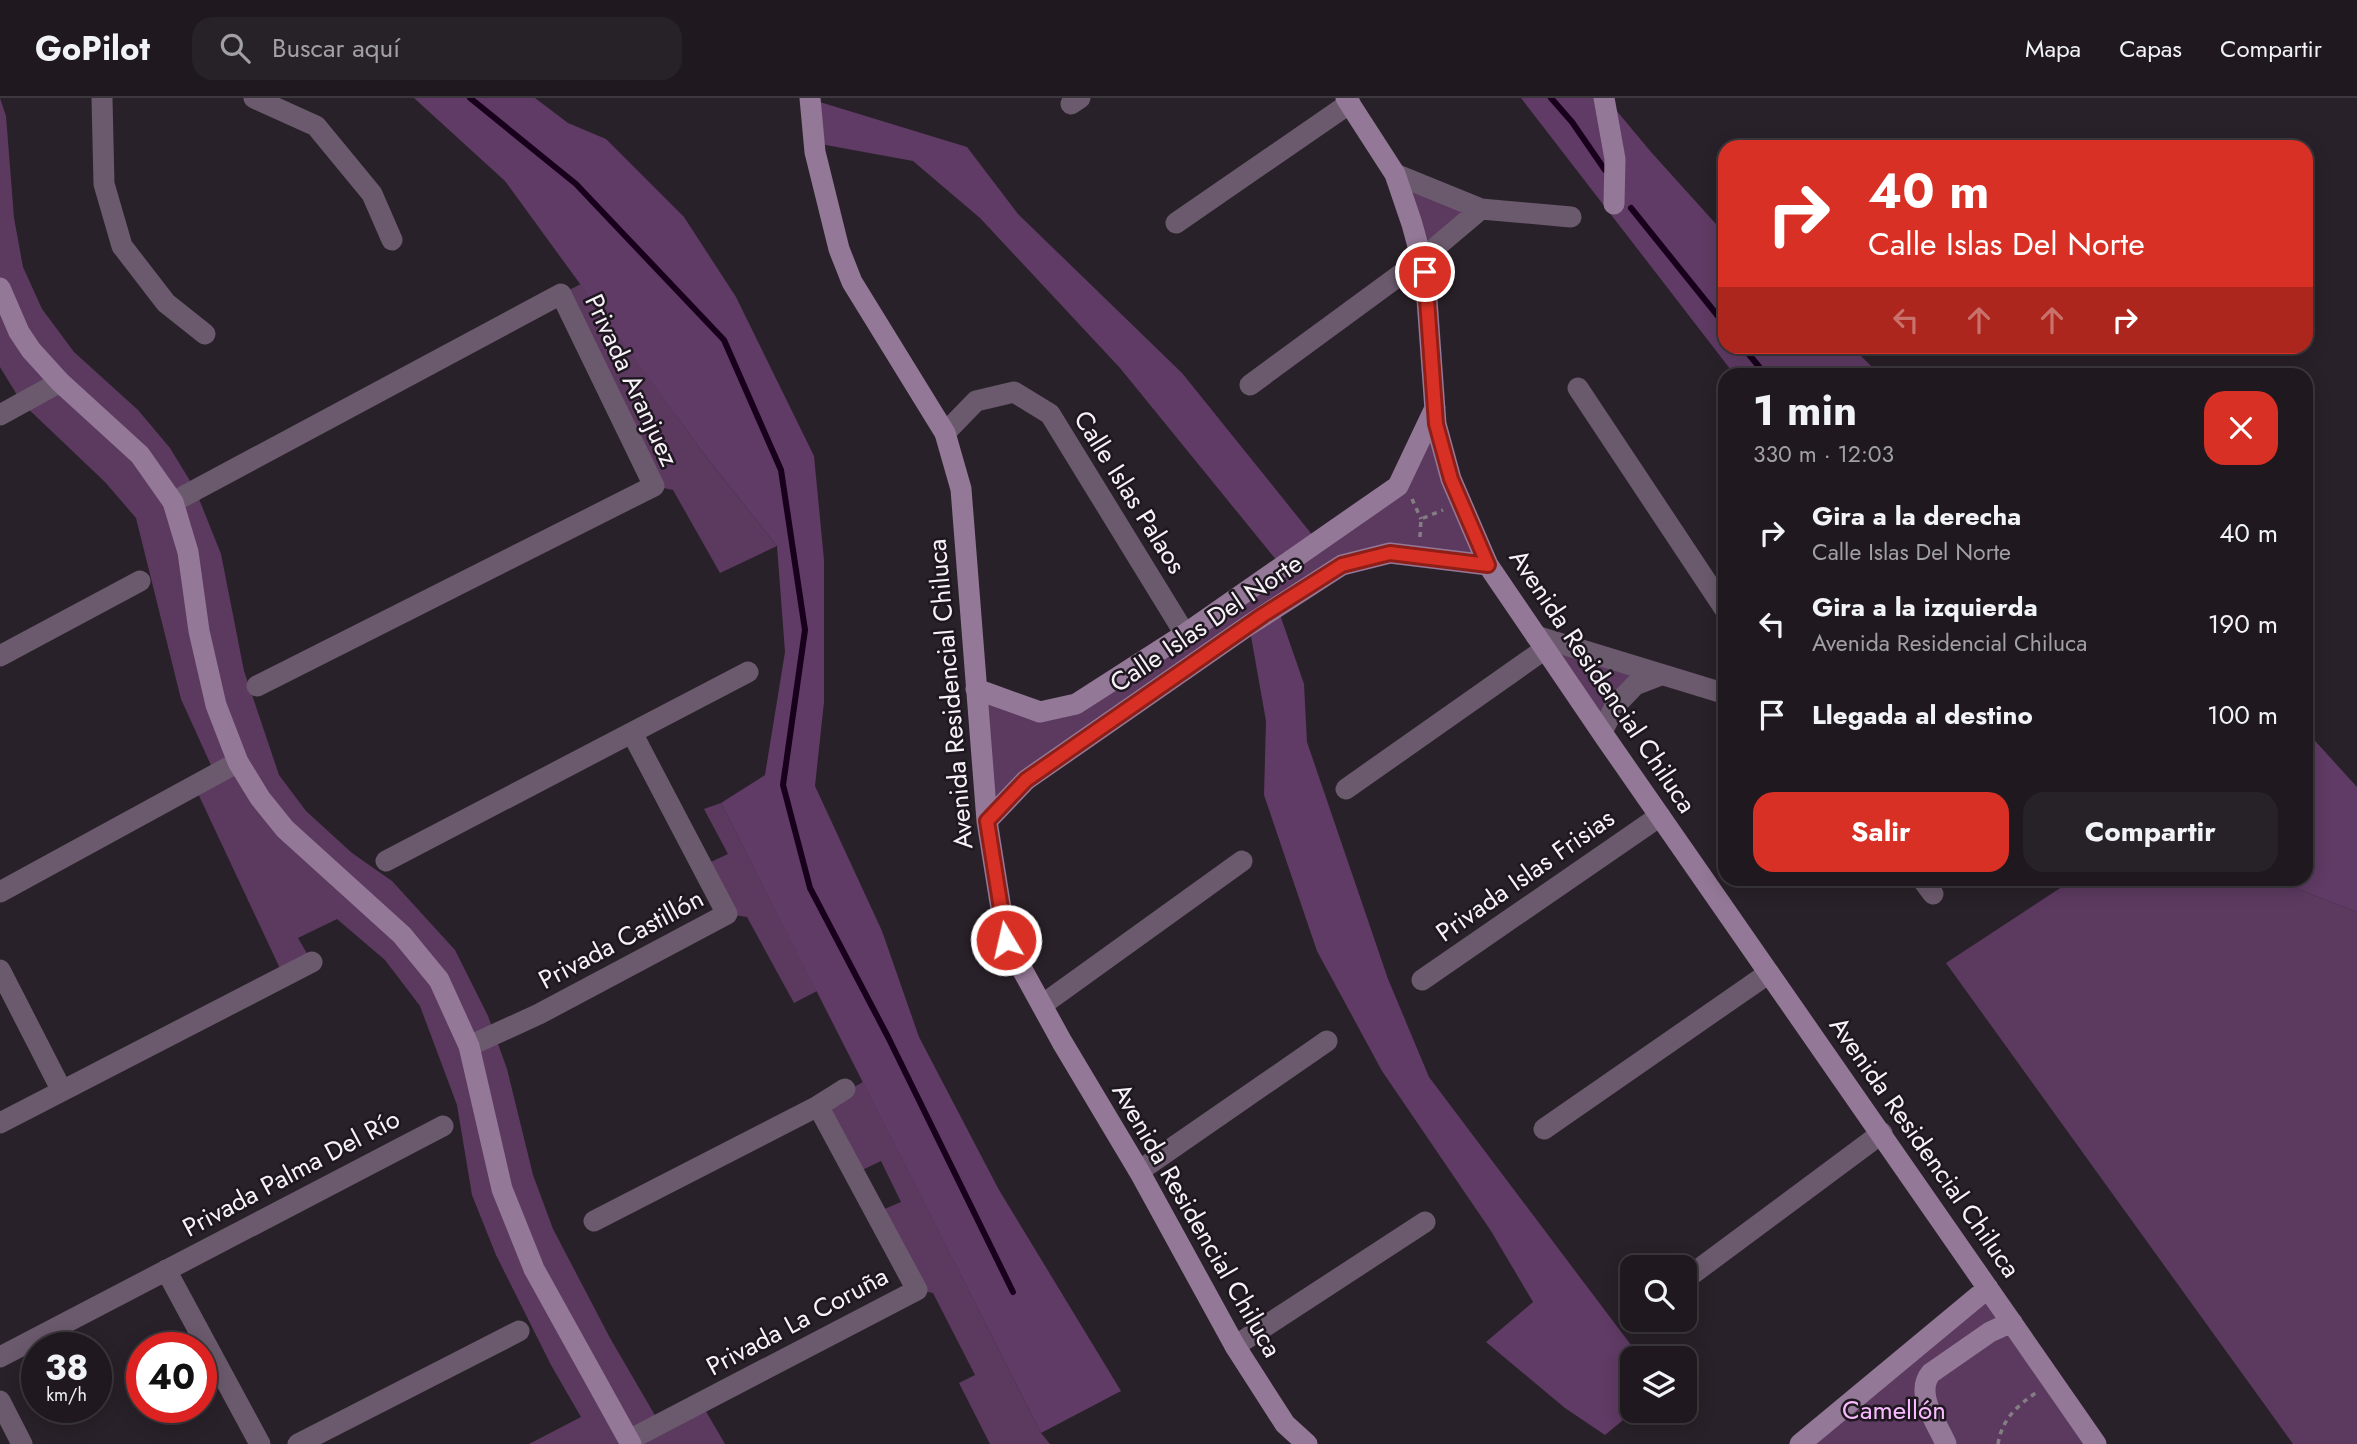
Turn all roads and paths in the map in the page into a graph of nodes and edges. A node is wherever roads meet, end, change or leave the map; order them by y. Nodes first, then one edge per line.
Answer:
1 (102, 98) edge
2 (254, 98) edge
3 (810, 98) edge
4 (1604, 98) edge
5 (1348, 100) edge
6 (1395, 174) junction
7 (1614, 204) dead end
8 (1481, 209) junction
9 (1571, 217) dead end
10 (1176, 223) dead end
11 (392, 240) dead end
12 (1423, 257) junction
13 (0, 288) edge
14 (205, 334) dead end
15 (60, 382) junction
16 (1250, 385) dead end
17 (1578, 388) dead end
18 (1435, 408) junction
19 (0, 415) edge
20 (945, 433) junction
21 (173, 502) junction
22 (1462, 503) junction
23 (1419, 557) junction
24 (1488, 565) junction
25 (140, 581) dead end
26 (1718, 599) edge
27 (1185, 634) junction
28 (1541, 643) junction
29 (0, 656) edge
30 (748, 672) dead end
31 (1661, 674) junction
32 (257, 686) dead end
33 (976, 690) junction
34 (1718, 692) edge
35 (1602, 732) junction
36 (632, 733) junction
37 (238, 761) junction
38 (1346, 789) dead end
39 (1660, 816) junction
40 (987, 821) junction
41 (1242, 860) dead end
42 (386, 861) dead end
43 (0, 892) edge
44 (312, 962) dead end
45 (0, 970) edge
46 (1769, 973) junction
47 (1422, 980) dead end
48 (1042, 1005) junction
49 (1327, 1041) dead end
50 (469, 1046) junction
51 (845, 1089) dead end
52 (62, 1091) junction
53 (818, 1106) junction
54 (0, 1123) edge
55 (443, 1126) dead end
56 (1544, 1129) dead end
57 (1882, 1133) junction
58 (1139, 1171) junction
59 (594, 1221) dead end
60 (1425, 1222) dead end
61 (166, 1270) junction
62 (1697, 1271) edge
63 (1988, 1287) junction
64 (2012, 1322) junction
65 (519, 1331) dead end
66 (1235, 1346) junction
67 (0, 1357) edge
68 (2053, 1381) junction
69 (0, 1401) edge
70 (630, 1442) edge
71 (22, 1444) edge
72 (260, 1444) edge
73 (298, 1444) edge
74 (1307, 1444) edge
75 (1801, 1444) edge
76 (1946, 1444) edge
77 (1998, 1444) edge
78 (2096, 1444) edge

1 - 14 street
2 - 11 street
3 - 20 street, Avenida Residencial Chiluca
4 - 7 street
5 - 6 street, Avenida Residencial Chiluca
5 - 10 street
6 - 8 street
6 - 12 street, Avenida Residencial Chiluca
8 - 9 street
8 - 12 street
12 - 16 street
12 - 18 street, Avenida Residencial Chiluca
13 - 15 street
15 - 19 street
15 - 21 street
17 - 26 street
18 - 22 street, Avenida Residencial Chiluca
18 - 27 street, Calle Islas Del Norte
20 - 27 street, Calle Islas Palaos
20 - 33 street, Avenida Residencial Chiluca
21 - 32 street, Privada Aranjuez
21 - 37 street
22 - 23 path
22 - 24 street, Avenida Residencial Chiluca
23 - 24 street, Calle Islas Del Norte
23 - 40 street, Calle Islas Del Norte
24 - 28 street, Avenida Residencial Chiluca
25 - 29 street
27 - 33 street, Calle Islas Del Norte
28 - 31 street
28 - 35 street, Avenida Residencial Chiluca
28 - 38 street
30 - 36 street
31 - 34 street
31 - 35 street
33 - 40 street, Avenida Residencial Chiluca
35 - 39 street, Avenida Residencial Chiluca
36 - 42 street
36 - 50 street, Privada Castillón
37 - 43 street
37 - 50 street
39 - 46 street, Avenida Residencial Chiluca
39 - 47 street, Privada Islas Frisias
40 - 48 street, Avenida Residencial Chiluca
41 - 48 street
44 - 52 street
45 - 52 street
46 - 56 street
46 - 57 street, Avenida Residencial Chiluca
48 - 58 street, Avenida Residencial Chiluca
49 - 58 street
50 - 70 street
51 - 53 street
52 - 54 street
53 - 59 street
53 - 70 street, Privada La Coruña
55 - 61 street, Privada Palma Del Río
57 - 62 street
57 - 63 street, Avenida Residencial Chiluca
58 - 66 street, Avenida Residencial Chiluca
60 - 66 street
61 - 67 street, Privada Palma Del Río
61 - 72 street, Privada Palma Del Río
63 - 64 street, Avenida Residencial Chiluca
63 - 75 street
64 - 68 street, Avenida Residencial Chiluca
64 - 76 street
65 - 73 street
66 - 74 street, Avenida Residencial Chiluca
68 - 77 path
68 - 78 street, Avenida Residencial Chiluca
69 - 71 street

